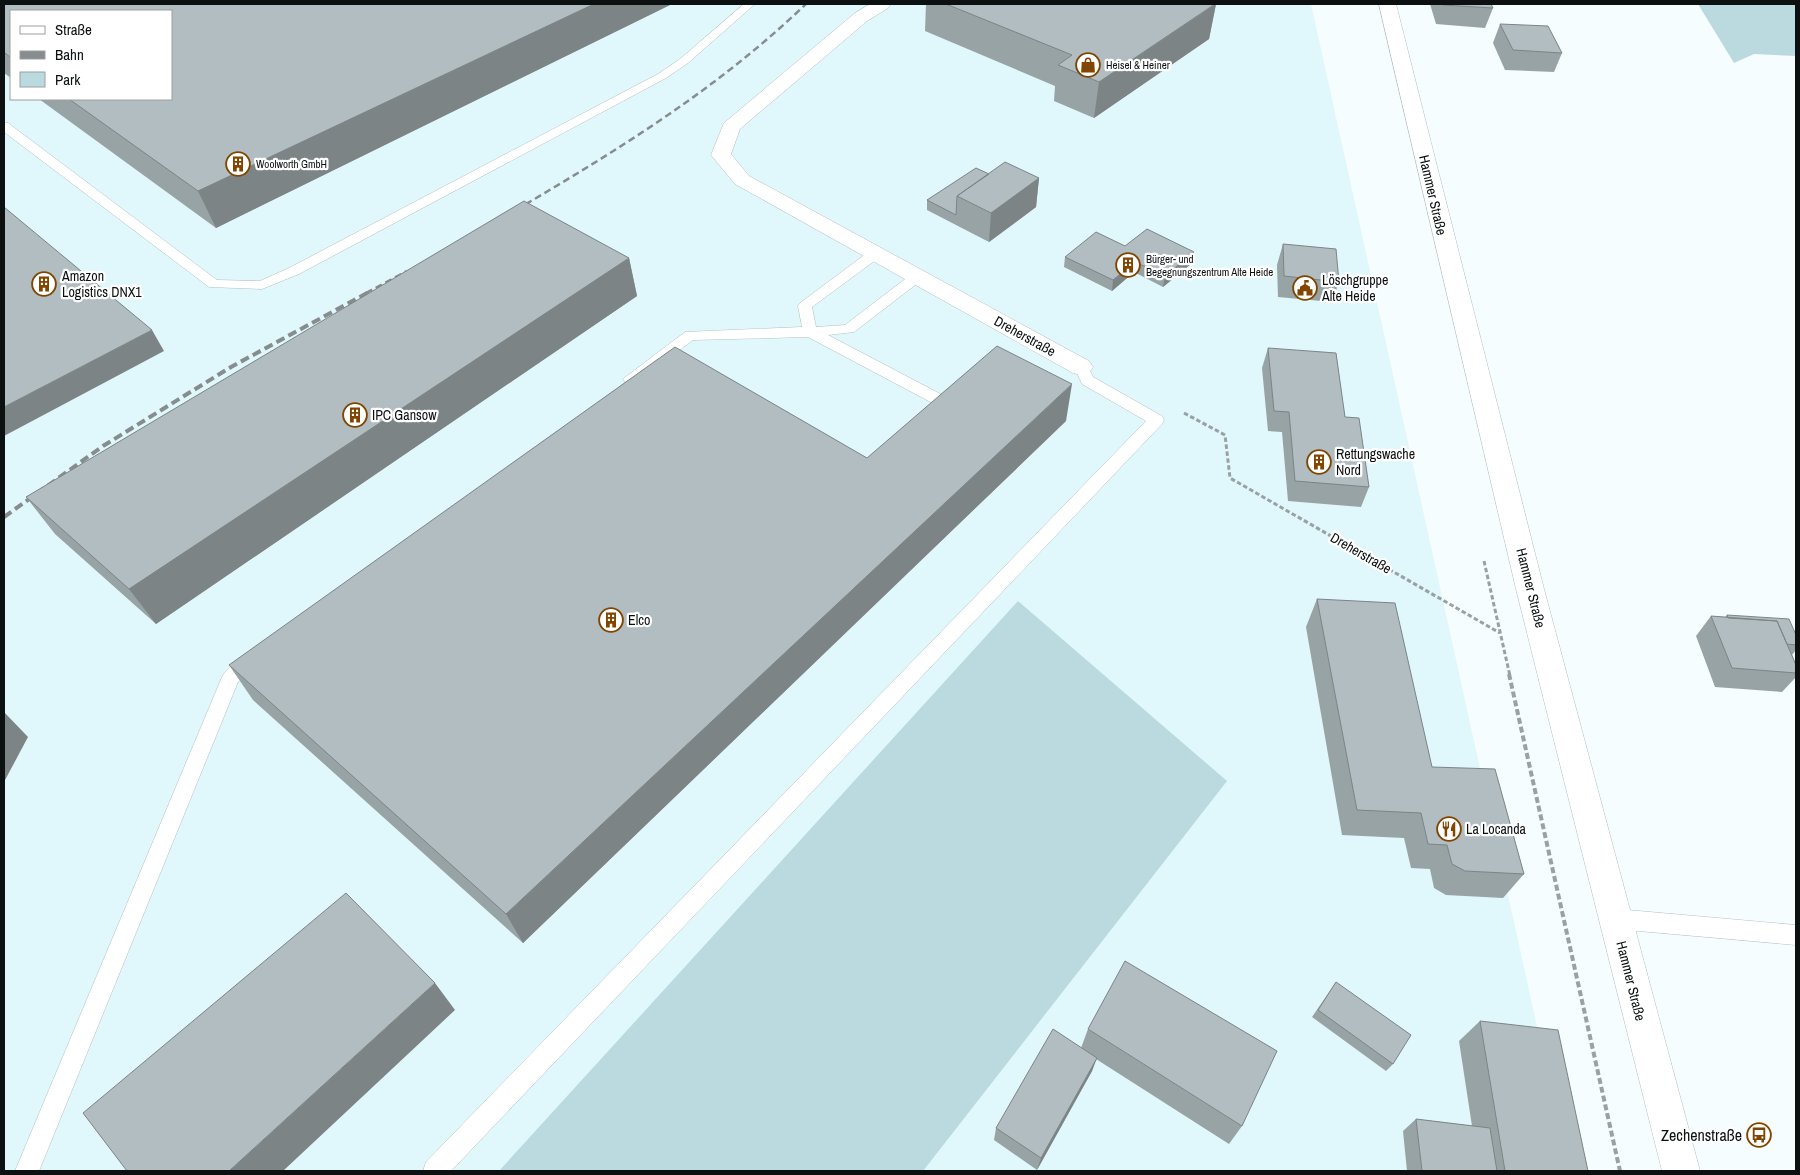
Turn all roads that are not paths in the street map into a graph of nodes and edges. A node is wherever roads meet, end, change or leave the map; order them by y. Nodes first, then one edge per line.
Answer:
1 (750, 4) edge
2 (882, 4) edge
3 (1387, 4) edge
4 (4, 126) edge
5 (876, 254) junction
6 (918, 276) junction
7 (810, 332) junction
8 (1081, 366) joint
9 (619, 388) edge
10 (944, 403) edge
11 (270, 648) edge
12 (1616, 919) junction
13 (1796, 935) edge
14 (28, 1171) edge
15 (435, 1171) edge
16 (1681, 1171) edge

1 - 4 lane
2 - 5 main road, Dreherstraße
3 - 12 main road, Hammer Straße
5 - 6 main road, Dreherstraße
5 - 7 lane
6 - 7 lane
6 - 8 main road, Dreherstraße
7 - 9 lane
7 - 10 lane
8 - 15 lane
11 - 14 lane
12 - 13 lane
12 - 16 main road, Hammer Straße

